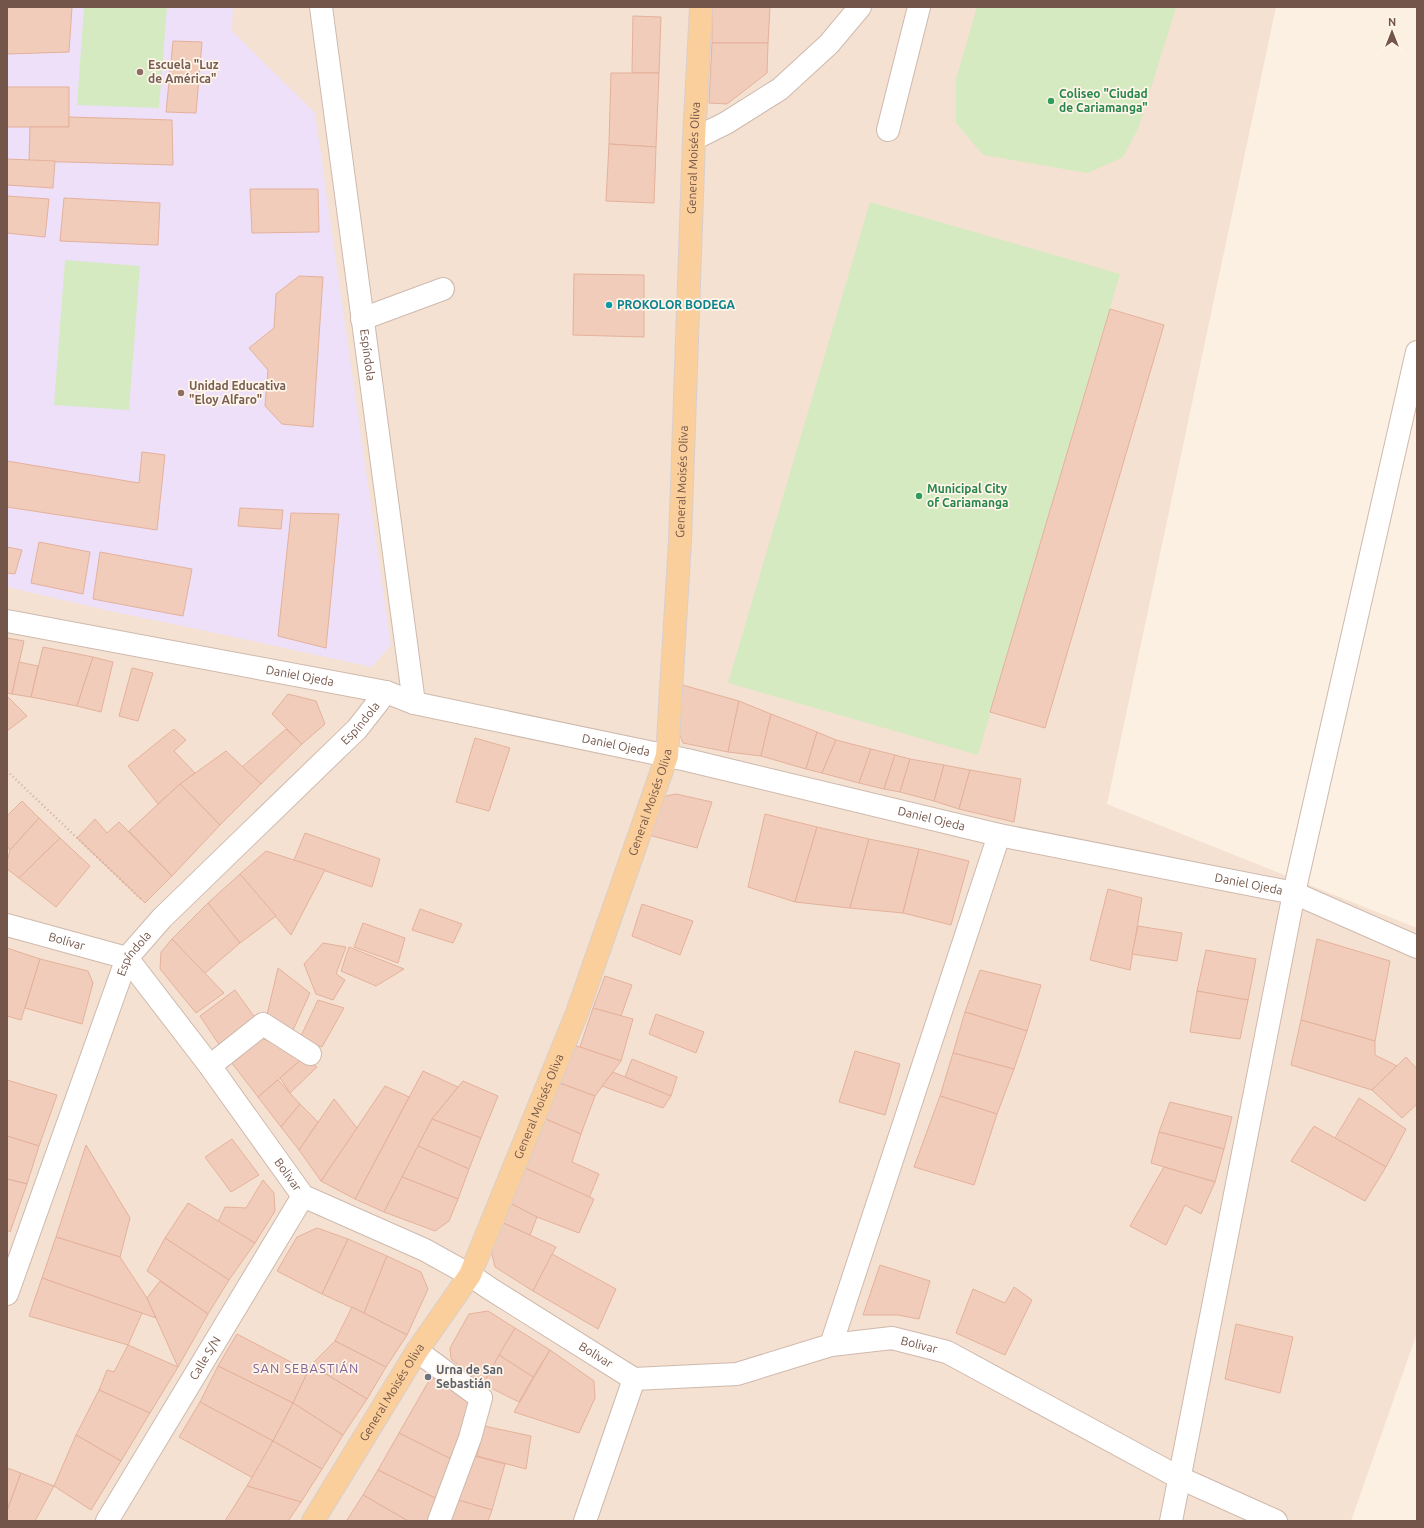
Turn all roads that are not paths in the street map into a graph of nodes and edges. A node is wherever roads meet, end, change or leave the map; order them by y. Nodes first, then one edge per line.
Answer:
1 (321, 7) edge
2 (701, 7) edge
3 (860, 7) edge
4 (919, 7) edge
5 (888, 130) dead end
6 (694, 139) junction
7 (443, 289) dead end
8 (362, 319) junction
9 (1417, 352) edge
10 (7, 621) edge
11 (386, 692) junction
12 (414, 703) junction
13 (667, 756) junction
14 (999, 835) junction
15 (1294, 893) junction
16 (7, 925) edge
17 (1417, 947) edge
18 (127, 958) junction
19 (310, 1054) dead end
20 (210, 1066) junction
21 (303, 1196) junction
22 (470, 1275) junction
23 (7, 1294) edge
24 (831, 1345) junction
25 (417, 1351) junction
26 (634, 1380) junction
27 (1180, 1478) junction
28 (106, 1521) edge
29 (313, 1521) edge
30 (439, 1521) edge
31 (585, 1521) edge
32 (1171, 1521) edge
33 (1276, 1521) edge

1 - 8 street, Espíndola
2 - 6 main road, General Moisés Oliva
3 - 6 street
4 - 5 street
6 - 13 main road, General Moisés Oliva
7 - 8 street
8 - 12 street, Espíndola
9 - 15 street
10 - 11 street, Daniel Ojeda
11 - 12 street, Daniel Ojeda
11 - 18 street, Espíndola
12 - 13 street, Daniel Ojeda
13 - 14 street, Daniel Ojeda
13 - 22 main road, General Moisés Oliva
14 - 15 street, Daniel Ojeda
14 - 24 street
15 - 17 street, Daniel Ojeda
15 - 27 street
16 - 18 street, Bolívar
18 - 20 street, Bolivar
18 - 23 street, Espíndola
19 - 20 street
20 - 21 street, Bolivar
21 - 22 street, Bolivar
21 - 28 street, Calle S/N
22 - 25 main road, General Moisés Oliva
22 - 26 street, Bolivar
24 - 26 street, Bolivar
24 - 27 street, Bolivar
25 - 29 main road, General Moisés Oliva
25 - 30 street
26 - 31 street
27 - 32 street
27 - 33 street, Bolivar

